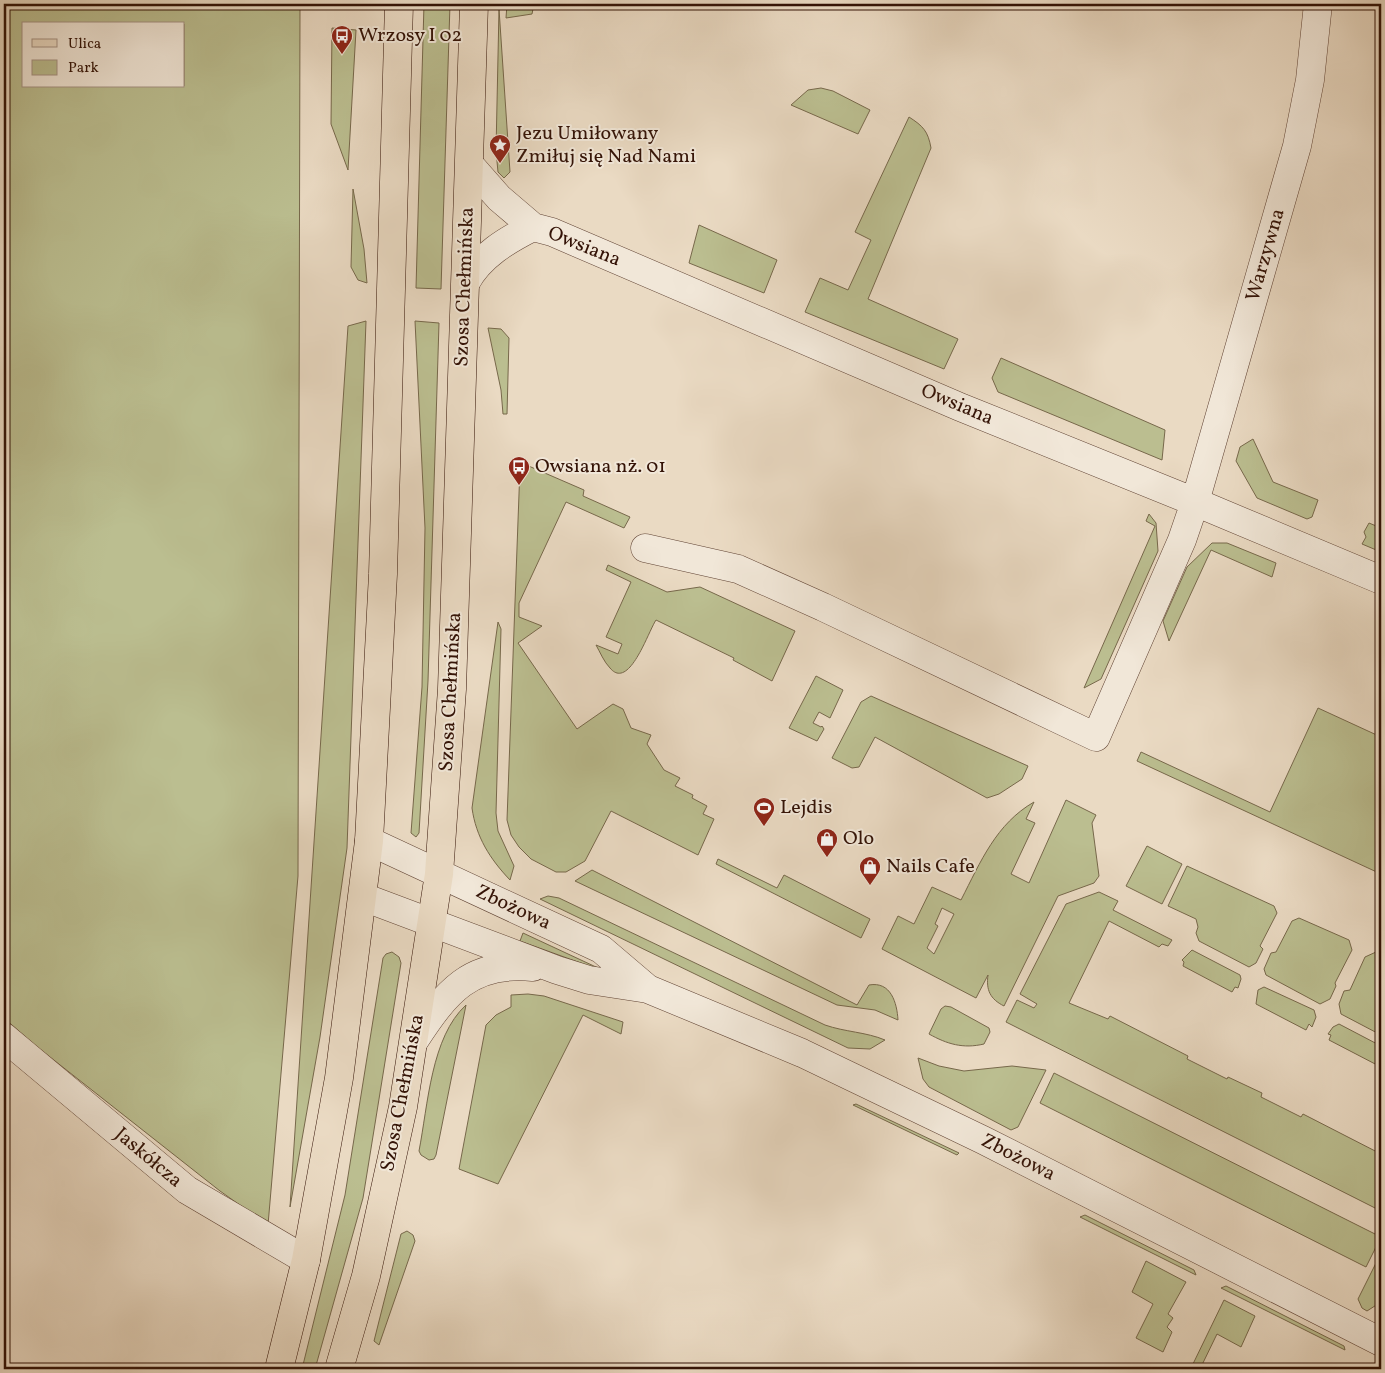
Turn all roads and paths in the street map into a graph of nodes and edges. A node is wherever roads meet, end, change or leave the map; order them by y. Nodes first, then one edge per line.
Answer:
1 (399, 4) edge
2 (474, 4) edge
3 (1318, 4) edge
4 (470, 165) junction
5 (533, 227) junction
6 (466, 282) junction
7 (1195, 502) junction
8 (645, 548) dead end
9 (1381, 580) edge
10 (369, 841) junction
11 (439, 874) junction
12 (363, 897) junction
13 (432, 924) junction
14 (557, 970) junction
15 (648, 988) junction
16 (4, 1037) edge
17 (414, 1041) junction
18 (306, 1260) junction
19 (1381, 1342) edge
20 (279, 1369) edge
21 (339, 1369) edge

1 - 10 main road
2 - 4 main road, Szosa Chełmińska
3 - 7 street, Warzywna
4 - 5 street, Owsiana
4 - 6 main road, Szosa Chełmińska
5 - 6 street, Owsiana
5 - 7 street, Owsiana
6 - 11 main road, Szosa Chełmińska
7 - 8 street, Warzywna
7 - 9 street, Owsiana
10 - 11 street, Zbożowa
10 - 12 main road
11 - 13 main road, Szosa Chełmińska
11 - 15 street, Zbożowa
12 - 13 street, Zbożowa
12 - 18 main road
13 - 14 street, Zbożowa
13 - 17 main road, Szosa Chełmińska
14 - 15 street, Zbożowa
14 - 17 street, Zbożowa
15 - 19 street, Zbożowa
16 - 18 street, Jaskółcza
17 - 21 main road, Szosa Chełmińska
18 - 20 main road

